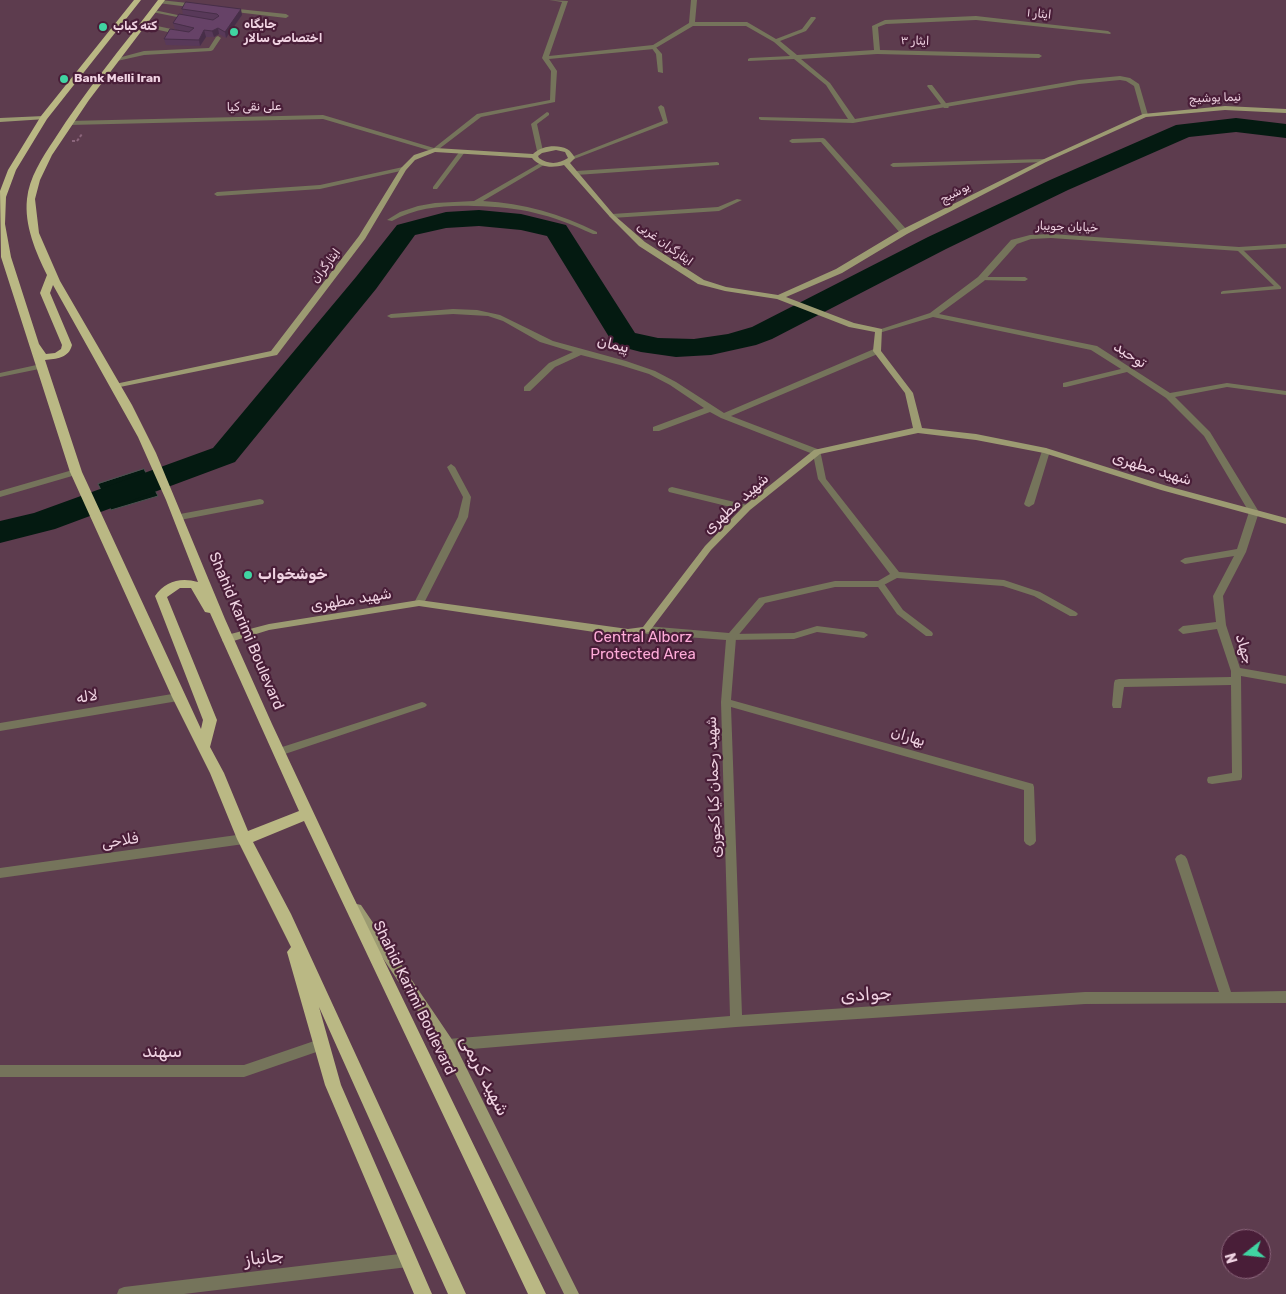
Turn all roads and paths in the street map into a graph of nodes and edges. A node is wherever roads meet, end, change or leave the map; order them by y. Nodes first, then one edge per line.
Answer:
1 (138, 0) edge
2 (552, 0) edge
3 (694, 0) edge
4 (161, 1) edge
5 (209, 8) edge
6 (219, 8) edge
7 (154, 11) junction
8 (286, 16) dead end
9 (813, 18) dead end
10 (191, 19) edge
11 (692, 24) junction
12 (143, 25) junction
13 (1108, 32) dead end
14 (191, 34) edge
15 (218, 38) dead end
16 (776, 41) junction
17 (654, 47) junction
18 (877, 52) junction
19 (791, 56) junction
20 (1039, 56) dead end
21 (545, 58) junction
22 (117, 59) junction
23 (750, 60) dead end
24 (661, 72) dead end
25 (930, 86) dead end
26 (662, 107) dead end
27 (946, 107) junction
28 (1286, 112) edge
29 (547, 114) dead end
30 (1145, 115) junction
31 (44, 118) junction
32 (761, 118) dead end
33 (0, 120) edge
34 (853, 121) junction
35 (69, 123) junction
36 (792, 141) dead end
37 (434, 150) junction
38 (462, 152) junction
39 (538, 153) junction
40 (569, 160) junction
41 (1044, 161) junction
42 (542, 164) junction
43 (717, 164) dead end
44 (893, 165) dead end
45 (403, 169) junction
46 (576, 173) junction
47 (435, 188) dead end
48 (218, 194) dead end
49 (739, 200) dead end
50 (474, 204) junction
51 (612, 216) junction
52 (390, 220) dead end
53 (904, 232) junction
54 (595, 233) dead end
55 (1286, 246) edge
56 (1239, 249) junction
57 (52, 275) junction
58 (981, 278) junction
59 (1025, 279) dead end
60 (1223, 293) dead end
61 (783, 298) junction
62 (932, 315) junction
63 (390, 316) dead end
64 (852, 325) joint
65 (879, 331) junction
66 (34, 342) junction
67 (877, 350) junction
68 (580, 352) junction
69 (41, 366) junction
70 (1127, 370) junction
71 (0, 376) edge
72 (1066, 384) dead end
73 (115, 386) junction
74 (527, 390) dead end
75 (1286, 394) edge
76 (1169, 396) junction
77 (710, 410) junction
78 (724, 416) junction
79 (656, 430) dead end
80 (918, 430) junction
81 (1046, 451) junction
82 (817, 452) junction
83 (451, 467) dead end
84 (76, 472) junction
85 (672, 490) dead end
86 (0, 494) edge
87 (260, 502) dead end
88 (1029, 504) dead end
89 (747, 508) junction
90 (1254, 512) junction
91 (180, 517) junction
92 (1286, 521) edge
93 (1241, 552) junction
94 (1185, 561) dead end
95 (896, 575) junction
96 (880, 584) junction
97 (419, 603) junction
98 (1073, 614) dead end
99 (1221, 625) junction
100 (646, 630) junction
101 (1183, 630) dead end
102 (864, 634) dead end
103 (929, 634) dead end
104 (731, 637) junction
105 (227, 639) junction
106 (1236, 676) junction
107 (1286, 680) edge
108 (178, 697) junction
109 (726, 702) junction
110 (422, 705) dead end
111 (1117, 705) dead end
112 (0, 727) edge
113 (204, 746) junction
114 (279, 752) junction
115 (1212, 780) dead end
116 (307, 814) junction
117 (244, 838) junction
118 (1030, 841) dead end
119 (1181, 859) dead end
120 (0, 873) edge
121 (342, 886) junction
122 (284, 914) junction
123 (1227, 997) junction
124 (1286, 997) edge
125 (736, 1021) junction
126 (448, 1045) junction
127 (320, 1046) junction
128 (0, 1071) edge
129 (408, 1260) junction
130 (124, 1294) edge
131 (423, 1294) edge
132 (457, 1294) edge
133 (537, 1294) edge
134 (572, 1294) edge

1 - 31 main road
2 - 21 street
3 - 11 street
4 - 5 street
4 - 7 main road, Shahid Karimi Boulevard
6 - 8 street
7 - 10 lane
7 - 12 main road, Shahid Karimi Boulevard
9 - 16 street
11 - 16 street
11 - 17 street
12 - 14 lane
12 - 22 main road, Shahid Karimi Boulevard
13 - 18 street, ایثار ۱
15 - 22 lane
16 - 19 street
17 - 21 street
17 - 24 lane
18 - 19 street, ایثار ۳
18 - 20 street, ایثار ۳
19 - 23 street, ایثار ۳
19 - 34 street
21 - 37 street
22 - 35 main road, Shahid Karimi Boulevard
25 - 27 lane
26 - 40 lane
27 - 30 street
27 - 34 street
28 - 30 street, نیما یوشیج
29 - 39 lane
30 - 41 street, یوشیج
31 - 33 street
31 - 66 main road
32 - 34 street
35 - 37 street, علی نقی کیا
35 - 57 main road, Shahid Karimi Boulevard
36 - 53 street
37 - 38 street, ایثارگران
37 - 45 street, ایثارگران
38 - 39 street, ایثارگران
38 - 47 street
39 - 40 street, ایثارگران
39 - 42 street
40 - 42 street
40 - 46 street, ایثارگران غربی
41 - 44 lane
41 - 53 street, یوشیج
42 - 50 lane
43 - 46 lane
45 - 48 lane
45 - 73 street, ایثارگران
46 - 51 street, ایثارگران غربی
49 - 51 lane
50 - 52 lane
50 - 54 lane
51 - 61 street, ایثارگران غربی
53 - 61 street, یوشیج
55 - 56 street, خیابان جویبار
56 - 58 street, خیابان جویبار
56 - 60 lane
57 - 66 main road
57 - 73 main road, Shahid Karimi Boulevard
58 - 59 lane
58 - 62 street, خیابان جویبار
61 - 64 street, ایثارگران غربی
62 - 65 street, خیابان جویبار
62 - 70 street, توحید
63 - 68 street, پیمان
64 - 65 street, خیابان جویبار
65 - 67 street
66 - 69 main road
67 - 78 street
67 - 80 street
68 - 74 street
68 - 77 street, پیمان
69 - 71 street
69 - 84 main road
70 - 72 street
70 - 76 street, توحید
73 - 91 main road, Shahid Karimi Boulevard
75 - 76 street
76 - 90 street, توحید
77 - 78 street, پیمان
77 - 79 street
78 - 82 street, پیمان
80 - 81 street, شهید مطهری
80 - 82 street, شهید مطهری
81 - 88 street
81 - 90 street, شهید مطهری
82 - 89 street, شهید مطهری
82 - 95 street
83 - 97 street
84 - 86 street
84 - 108 main road
85 - 89 lane
87 - 91 lane
89 - 100 street, شهید مطهری
90 - 92 street, شهید مطهری
90 - 93 street, جهاد
91 - 105 main road, Shahid Karimi Boulevard
93 - 94 street
93 - 99 street, جهاد
95 - 96 street
95 - 98 street
96 - 103 lane
96 - 104 street
97 - 100 street, شهید مطهری
97 - 105 street, شهید مطهری
99 - 101 street
99 - 106 street, جهاد
100 - 104 street
102 - 104 lane
104 - 109 street, شهید رحمان کیا کجوری
105 - 113 main road
105 - 114 main road, Shahid Karimi Boulevard
106 - 107 street
106 - 111 street
106 - 115 street, جهاد
108 - 112 street, لاله
108 - 113 main road
109 - 118 street, بهاران
109 - 125 street, شهید رحمان کیا کجوری
110 - 114 lane
113 - 117 main road
114 - 116 main road, Shahid Karimi Boulevard
116 - 117 main road
116 - 121 main road, Shahid Karimi Boulevard
117 - 120 street, فلاحی
117 - 122 main road
119 - 123 street
121 - 126 street, شهید کریمی
121 - 133 main road, Shahid Karimi Boulevard
122 - 127 main road
122 - 132 main road
123 - 124 street, جوادی
123 - 125 street, جوادی
125 - 126 street, جوادی
126 - 134 street, شهید کریمی
127 - 128 street, سهند
127 - 129 main road
129 - 130 street, جانباز
129 - 131 main road

